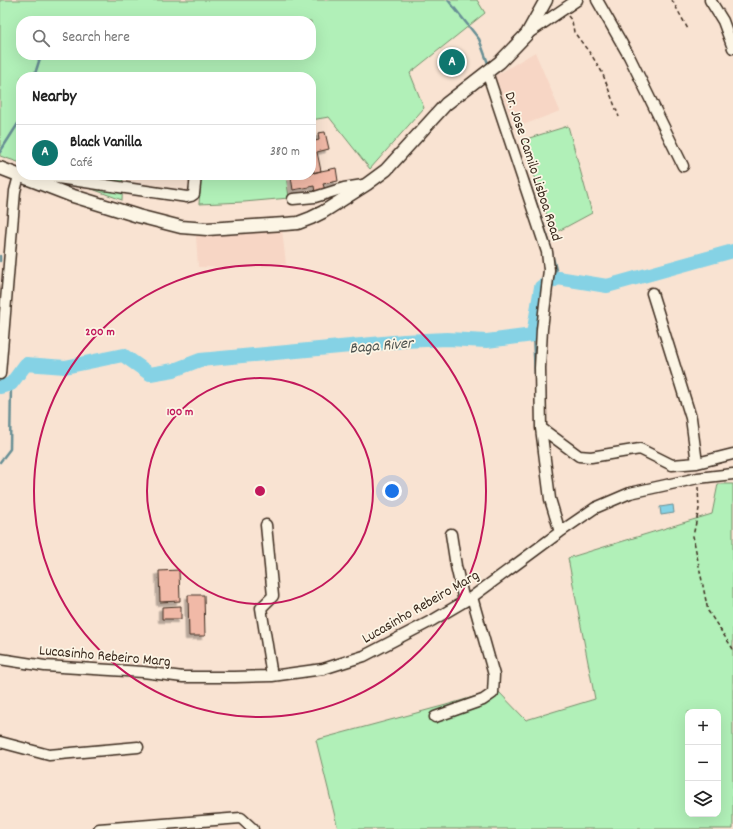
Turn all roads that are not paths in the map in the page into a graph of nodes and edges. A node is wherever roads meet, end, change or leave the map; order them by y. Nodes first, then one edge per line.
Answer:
1 (546, 0) edge
2 (577, 0) edge
3 (597, 0) edge
4 (710, 0) edge
5 (527, 34) junction
6 (733, 48) edge
7 (489, 71) junction
8 (684, 166) dead end
9 (0, 168) edge
10 (16, 175) edge
11 (18, 180) edge
12 (30, 180) edge
13 (71, 180) edge
14 (195, 180) edge
15 (367, 184) junction
16 (293, 199) dead end
17 (652, 293) dead end
18 (0, 374) edge
19 (541, 428) junction
20 (733, 454) edge
21 (697, 463) junction
22 (733, 474) edge
23 (266, 525) dead end
24 (560, 532) junction
25 (451, 534) dead end
26 (468, 599) junction
27 (0, 659) edge
28 (272, 676) junction
29 (434, 717) dead end
30 (0, 742) edge
31 (138, 747) dead end
32 (99, 829) edge
33 (253, 829) edge

1 - 5 main road
2 - 5 street
3 - 8 street
4 - 6 street
5 - 7 main road
7 - 15 main road
7 - 19 street, Dr. Jose Camilo Lisboa Road
9 - 10 main road
11 - 18 street
12 - 15 main road
13 - 14 street
15 - 16 street
17 - 21 street
19 - 21 street
19 - 24 street, Dr. Jose Camilo Lisboa Road
20 - 21 street
22 - 24 street, Lucasinho Rebeiro Marg
23 - 28 street
24 - 26 street, Lucasinho Rebeiro Marg
25 - 26 street
26 - 28 street, Lucasinho Rebeiro Marg
26 - 29 street
27 - 28 street, Lucasinho Rebeiro Marg
30 - 31 street
32 - 33 street

